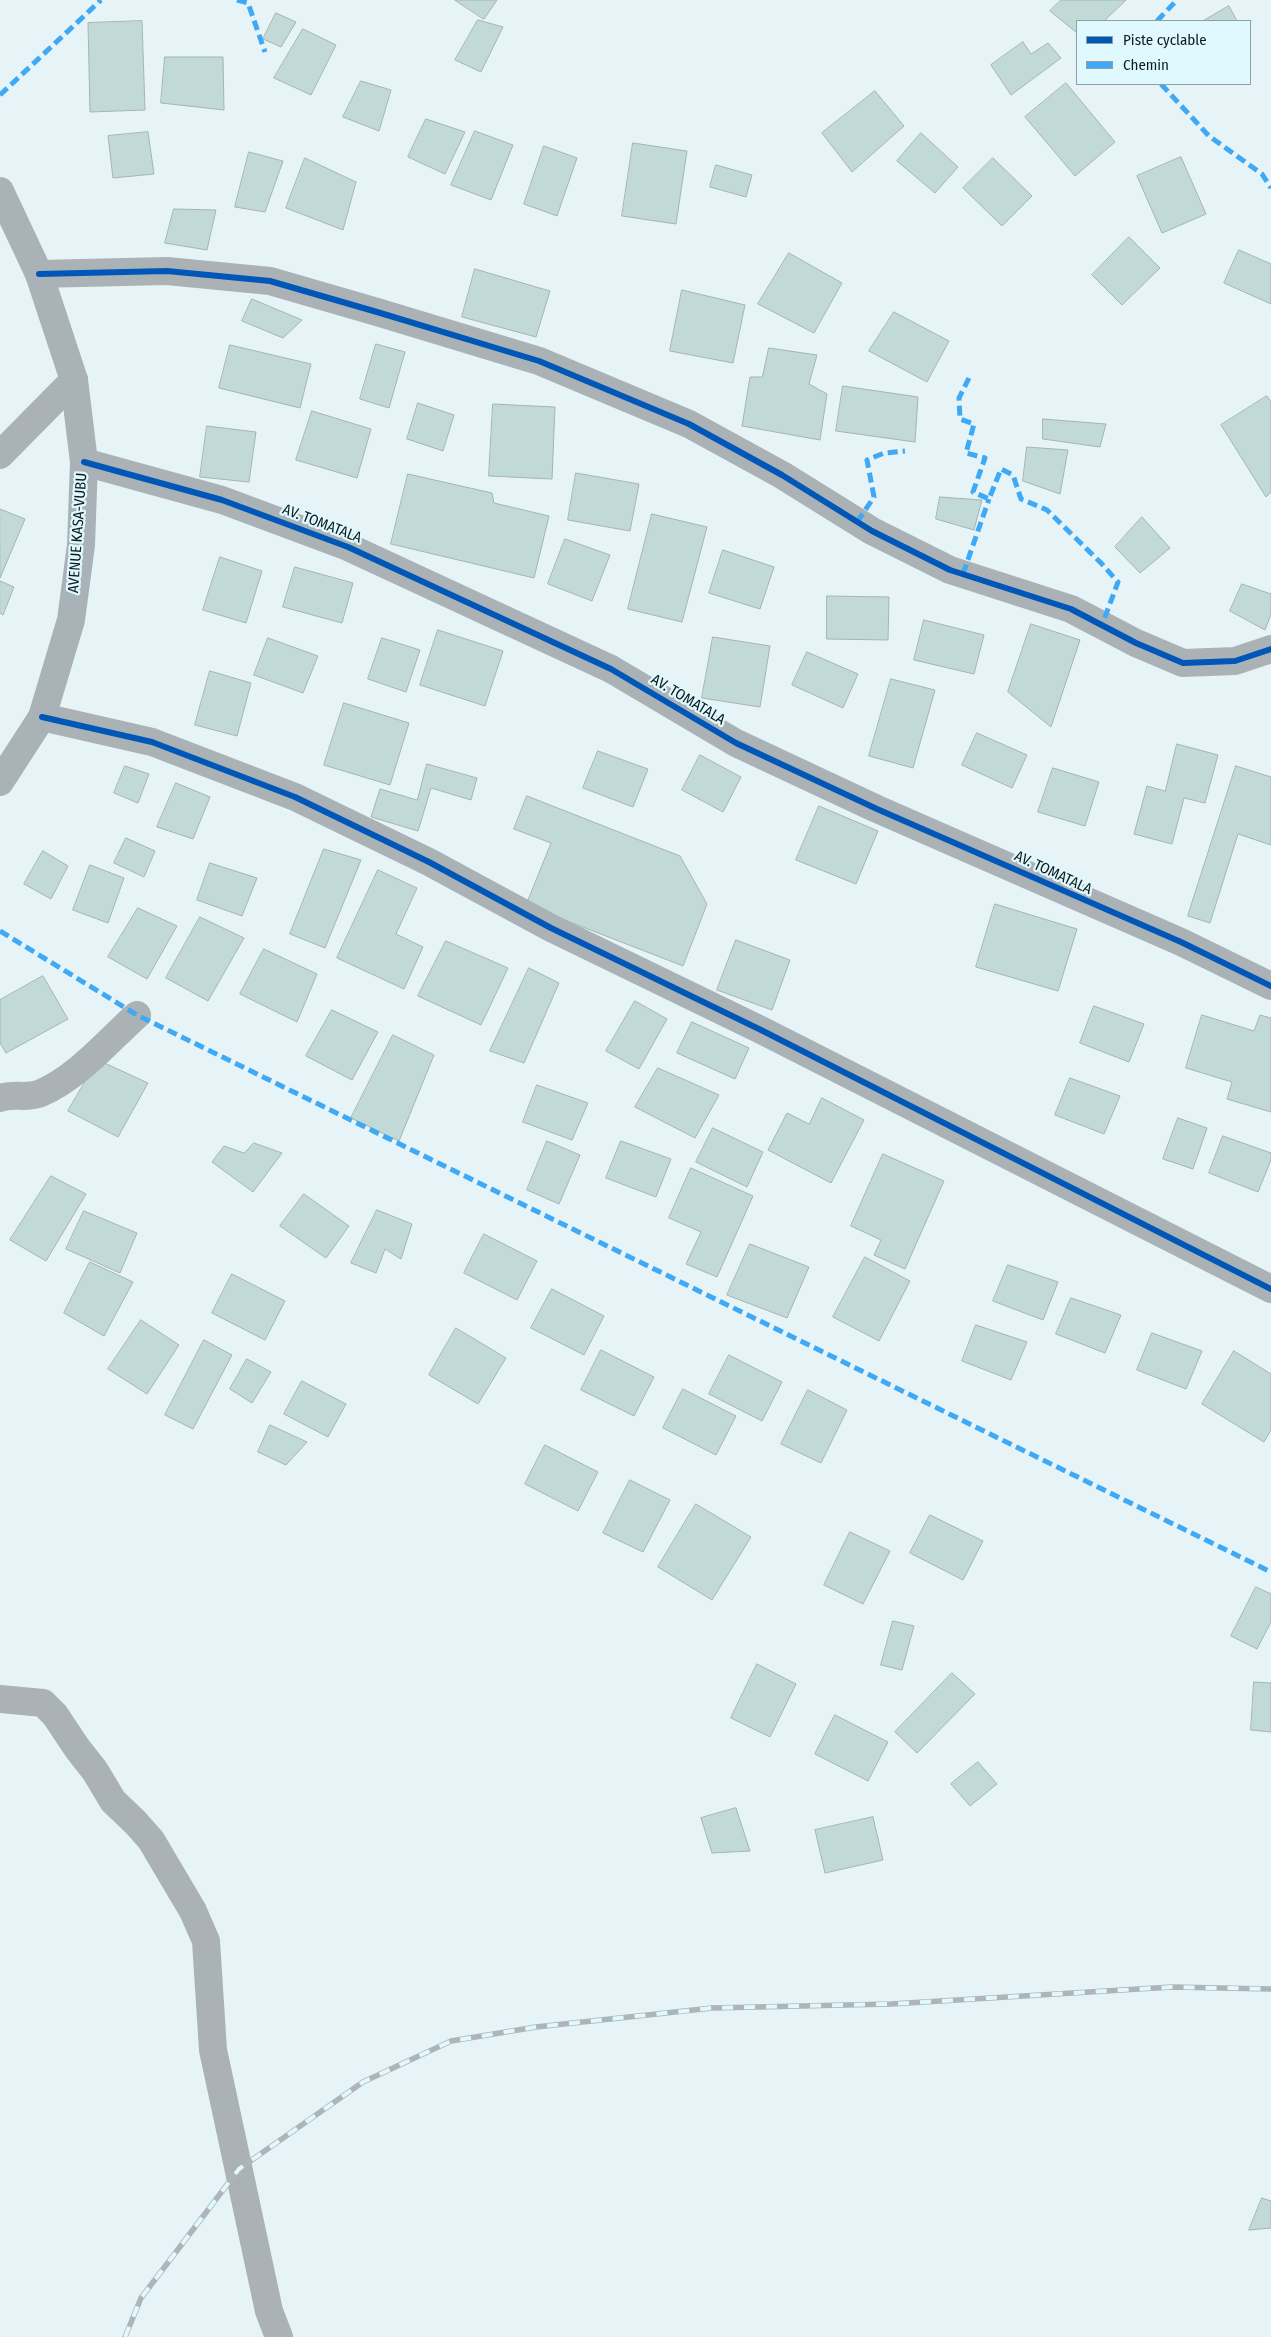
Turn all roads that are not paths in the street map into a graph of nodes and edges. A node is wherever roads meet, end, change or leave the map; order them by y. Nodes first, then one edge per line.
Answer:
1 (0, 191) edge
2 (39, 274) junction
3 (74, 380) junction
4 (0, 454) edge
5 (84, 462) junction
6 (1271, 649) edge
7 (42, 717) junction
8 (0, 782) edge
9 (1271, 986) edge
10 (137, 1015) dead end
11 (0, 1098) edge
12 (1271, 1289) edge
13 (0, 1698) edge
14 (279, 2337) edge

1 - 2 highway, AVENUE KASA-VUBU
2 - 3 highway, AVENUE KASA-VUBU
2 - 6 street
3 - 4 street
3 - 5 highway, AVENUE KASA-VUBU
5 - 7 highway, AVENUE KASA-VUBU
5 - 9 street, AV. TOMATALA
7 - 8 highway, AVENUE KASA-VUBU
7 - 12 street
10 - 11 street
13 - 14 street

